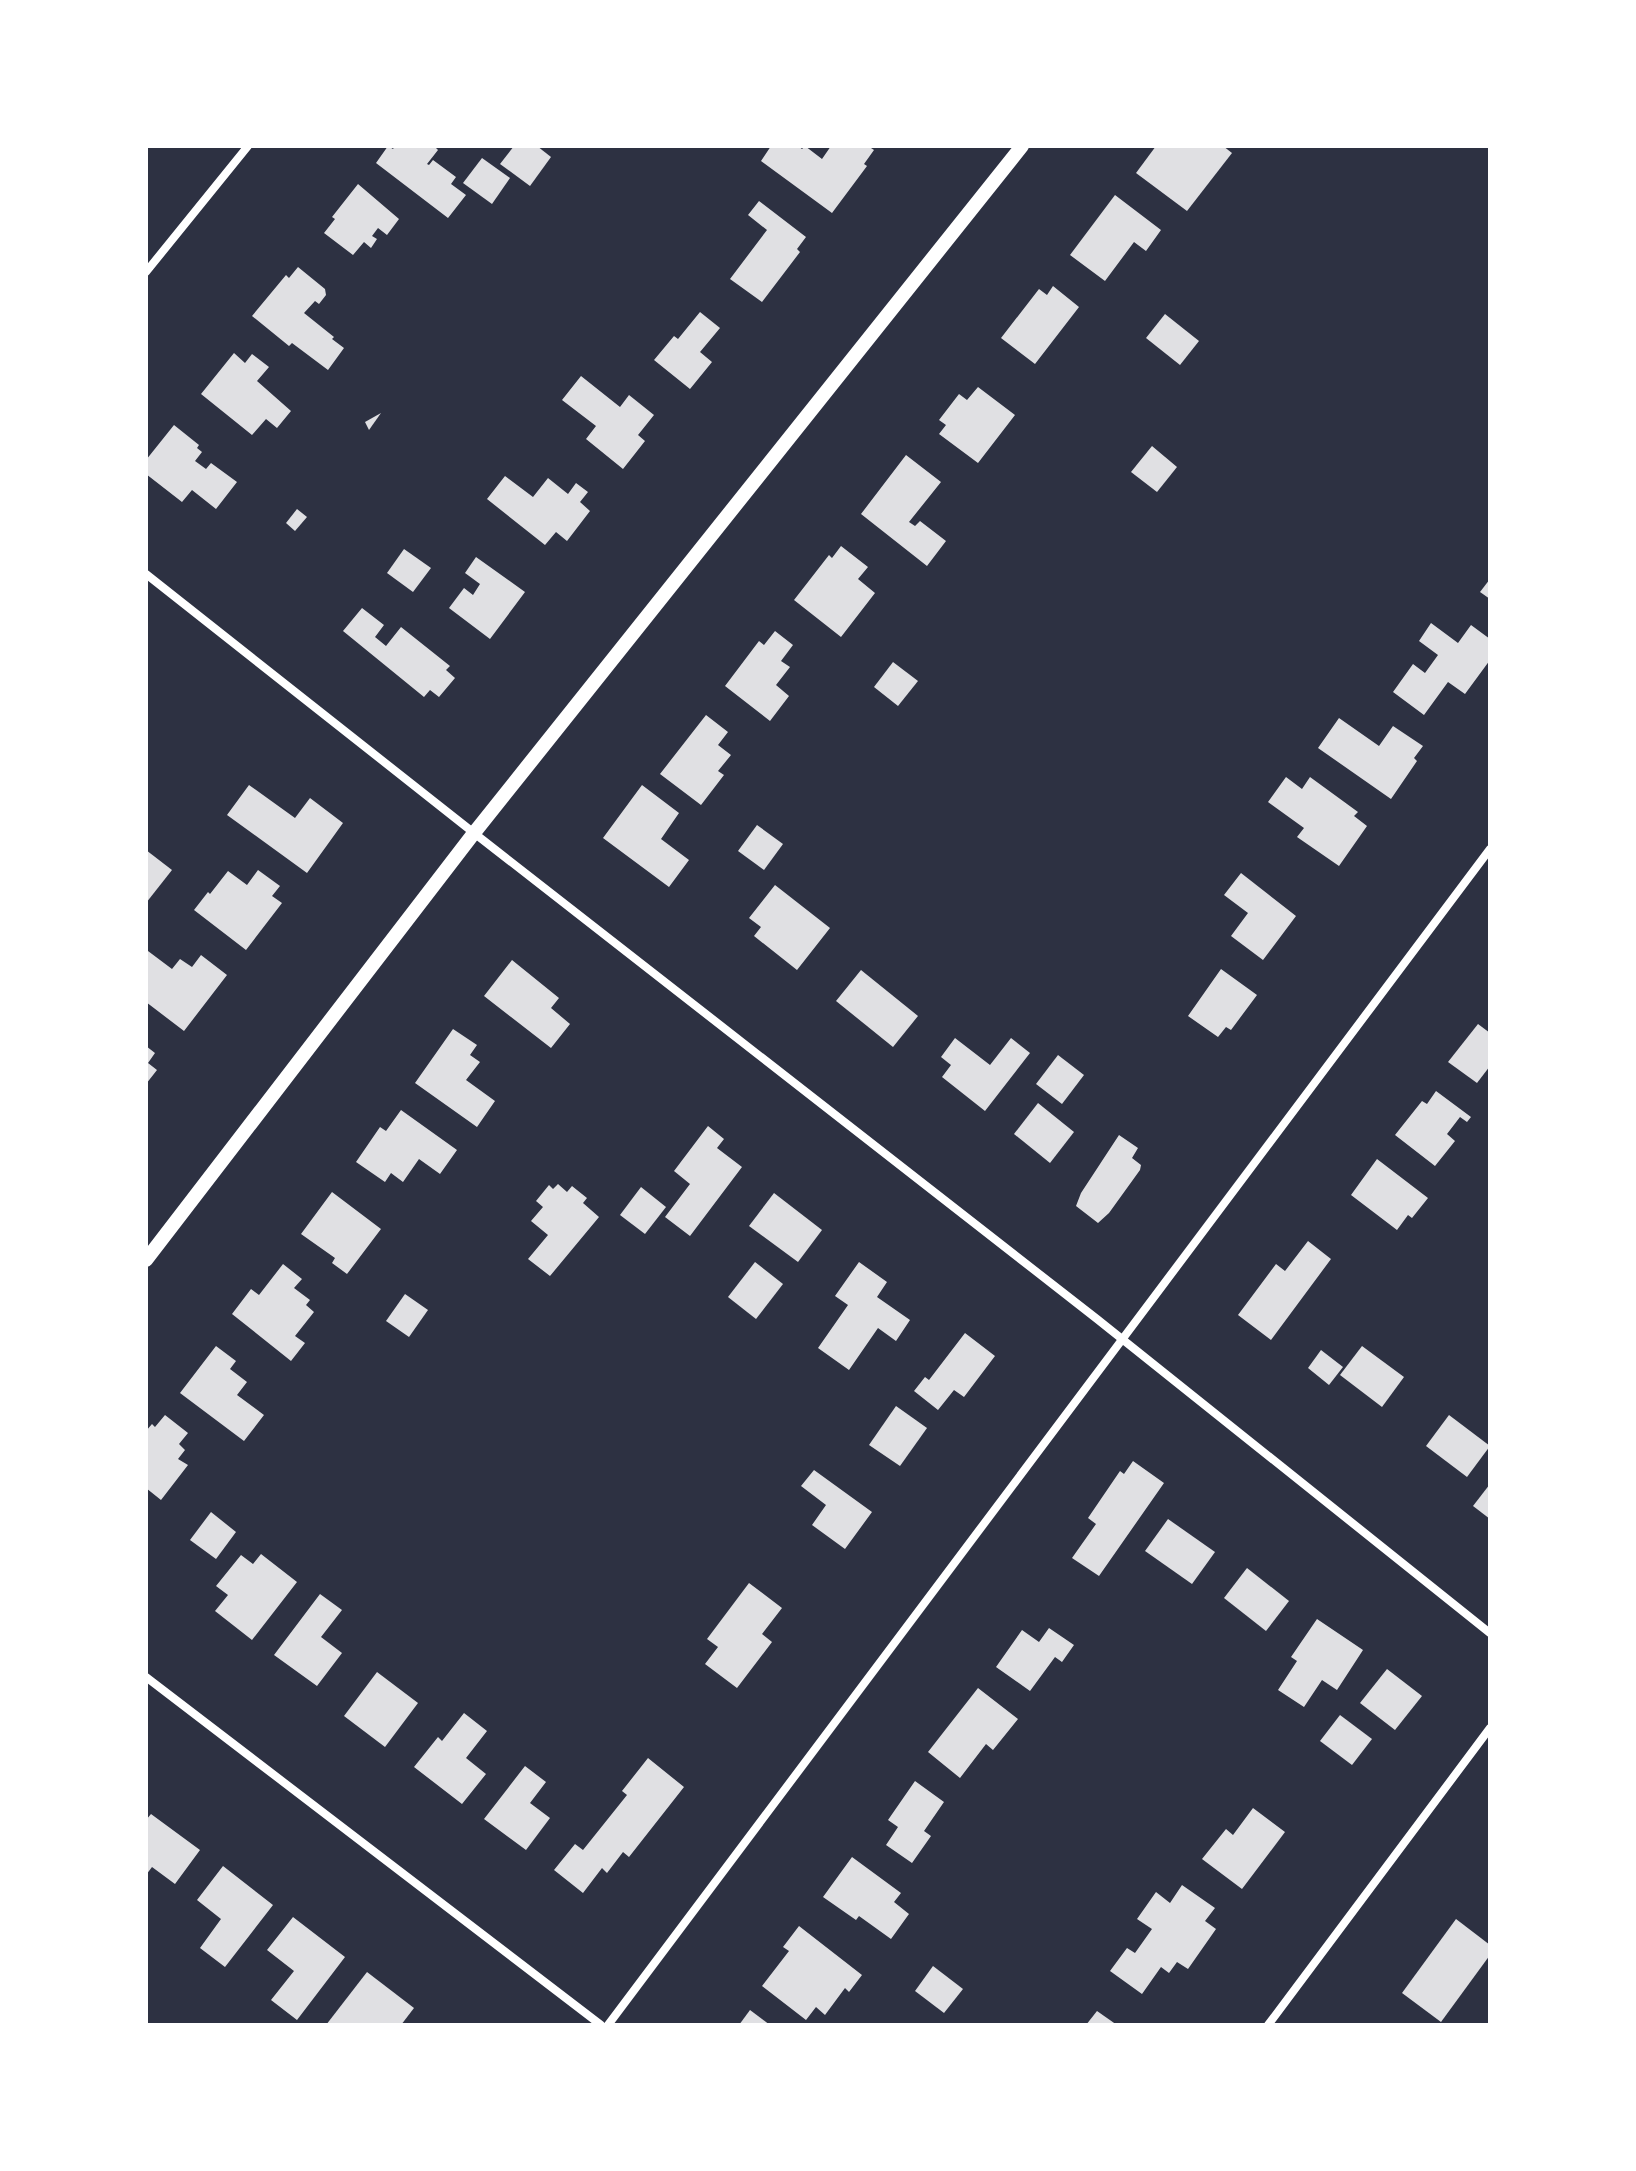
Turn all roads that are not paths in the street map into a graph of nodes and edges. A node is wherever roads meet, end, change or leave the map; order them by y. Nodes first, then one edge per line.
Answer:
1 (248, 146) edge
2 (1022, 146) edge
3 (146, 272) edge
4 (146, 574) edge
5 (474, 833) junction
6 (1490, 849) edge
7 (146, 1260) edge
8 (1122, 1339) junction
9 (1490, 1633) edge
10 (146, 1677) edge
11 (1490, 1728) edge
12 (601, 2025) edge
13 (608, 2025) edge
14 (1268, 2025) edge

1 - 3 street
2 - 5 street
4 - 5 street
5 - 7 street
5 - 8 street
6 - 8 street
8 - 9 street
8 - 13 street
10 - 12 street
11 - 14 street

